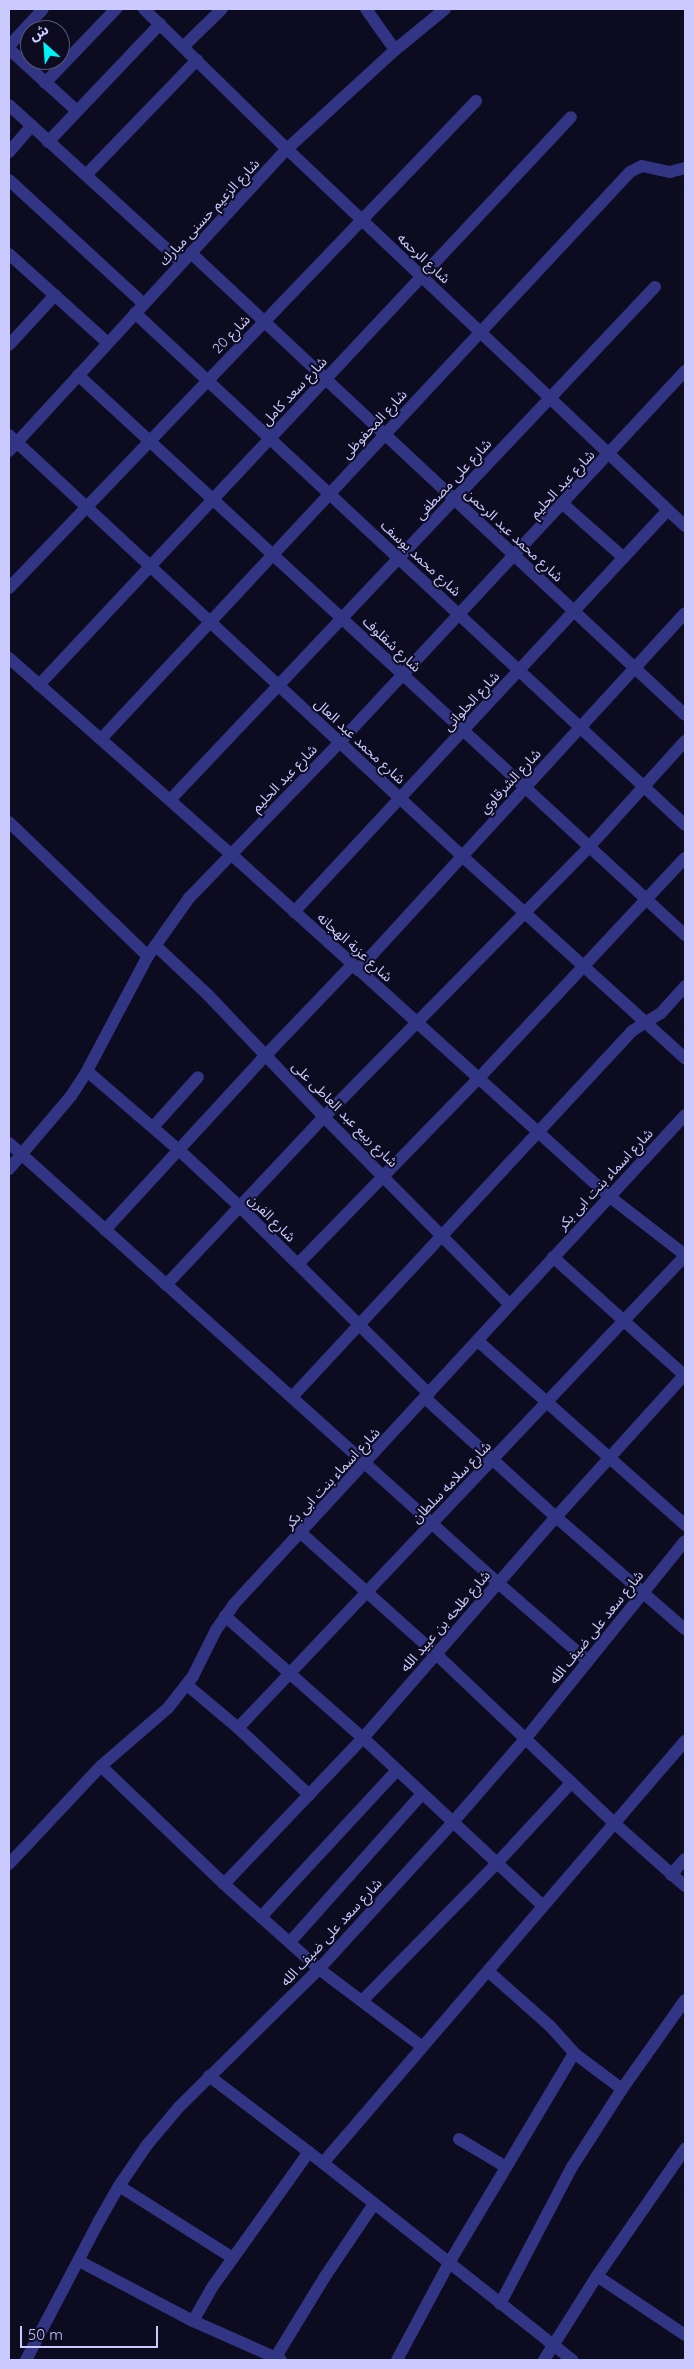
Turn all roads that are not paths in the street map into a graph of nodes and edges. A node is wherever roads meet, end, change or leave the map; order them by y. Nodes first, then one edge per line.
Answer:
1 (44, 9) edge
2 (116, 9) edge
3 (144, 9) edge
4 (222, 9) edge
5 (366, 9) edge
6 (445, 9) edge
7 (160, 24) junction
8 (183, 47) junction
9 (9, 48) edge
10 (395, 50) junction
11 (197, 60) junction
12 (45, 83) junction
13 (476, 101) dead end
14 (9, 105) edge
15 (77, 111) junction
16 (572, 117) dead end
17 (32, 126) junction
18 (48, 142) junction
19 (287, 150) junction
20 (9, 152) edge
21 (685, 168) edge
22 (86, 175) junction
23 (9, 180) edge
24 (362, 220) junction
25 (191, 253) junction
26 (10, 257) edge
27 (182, 263) junction
28 (422, 276) junction
29 (655, 287) dead end
30 (55, 295) junction
31 (140, 309) junction
32 (264, 322) junction
33 (481, 332) junction
34 (108, 343) junction
35 (9, 345) edge
36 (685, 371) edge
37 (78, 375) junction
38 (326, 379) junction
39 (208, 381) junction
40 (550, 398) junction
41 (385, 434) junction
42 (270, 439) junction
43 (150, 441) junction
44 (11, 442) edge
45 (610, 455) junction
46 (330, 494) junction
47 (454, 499) junction
48 (213, 500) junction
49 (563, 504) junction
50 (87, 507) junction
51 (668, 510) junction
52 (685, 526) edge
53 (273, 555) junction
54 (515, 556) junction
55 (399, 558) junction
56 (624, 558) junction
57 (150, 566) junction
58 (9, 588) edge
59 (574, 611) junction
60 (685, 613) edge
61 (459, 615) junction
62 (342, 619) junction
63 (210, 622) junction
64 (9, 658) edge
65 (635, 668) junction
66 (519, 671) junction
67 (403, 675) junction
68 (39, 685) junction
69 (279, 686) junction
70 (685, 715) edge
71 (580, 727) junction
72 (463, 731) junction
73 (101, 739) junction
74 (685, 741) edge
75 (340, 742) junction
76 (644, 786) junction
77 (525, 787) junction
78 (400, 799) junction
79 (170, 800) junction
80 (9, 822) edge
81 (685, 825) edge
82 (589, 846) junction
83 (232, 855) junction
84 (462, 856) junction
85 (685, 858) edge
86 (646, 900) junction
87 (294, 912) junction
88 (525, 913) junction
89 (685, 935) edge
90 (152, 951) junction
91 (583, 967) junction
92 (355, 968) junction
93 (685, 986) edge
94 (645, 1022) junction
95 (417, 1023) junction
96 (266, 1055) junction
97 (685, 1058) edge
98 (87, 1071) junction
99 (198, 1077) dead end
100 (479, 1078) junction
101 (685, 1115) edge
102 (324, 1117) junction
103 (153, 1128) junction
104 (537, 1131) junction
105 (9, 1143) edge
106 (180, 1151) junction
107 (22, 1155) junction
108 (9, 1169) edge
109 (384, 1175) junction
110 (610, 1196) junction
111 (240, 1207) junction
112 (105, 1230) junction
113 (441, 1235) junction
114 (685, 1256) edge
115 (553, 1258) junction
116 (298, 1264) junction
117 (166, 1285) junction
118 (510, 1305) junction
119 (624, 1321) junction
120 (359, 1324) junction
121 (478, 1341) junction
122 (685, 1375) edge
123 (427, 1396) junction
124 (292, 1397) junction
125 (547, 1402) junction
126 (610, 1457) junction
127 (493, 1459) junction
128 (366, 1463) junction
129 (556, 1517) junction
130 (432, 1523) junction
131 (685, 1524) edge
132 (301, 1533) junction
133 (685, 1541) edge
134 (498, 1583) junction
135 (366, 1592) junction
136 (642, 1592) junction
137 (225, 1616) junction
138 (685, 1629) edge
139 (436, 1654) junction
140 (588, 1661) junction
141 (290, 1673) junction
142 (187, 1684) junction
143 (238, 1728) junction
144 (363, 1738) junction
145 (526, 1738) junction
146 (685, 1741) edge
147 (101, 1766) junction
148 (397, 1770) junction
149 (572, 1782) junction
150 (422, 1794) junction
151 (309, 1795) junction
152 (453, 1822) junction
153 (614, 1823) junction
154 (685, 1859) edge
155 (497, 1863) junction
156 (9, 1864) edge
157 (671, 1875) junction
158 (224, 1884) junction
159 (685, 1886) edge
160 (543, 1906) junction
161 (261, 1917) junction
162 (290, 1942) junction
163 (319, 1969) junction
164 (489, 1972) junction
165 (685, 2000) edge
166 (362, 2002) junction
167 (422, 2046) junction
168 (574, 2053) junction
169 (209, 2076) junction
170 (622, 2089) junction
171 (459, 2139) dead end
172 (685, 2149) edge
173 (309, 2152) junction
174 (323, 2163) junction
175 (506, 2167) junction
176 (119, 2186) junction
177 (374, 2204) junction
178 (233, 2258) junction
179 (80, 2261) junction
180 (449, 2263) junction
181 (597, 2276) junction
182 (500, 2304) junction
183 (193, 2321) junction
184 (685, 2335) edge
185 (553, 2347) junction
186 (277, 2359) edge
187 (26, 2360) edge
188 (397, 2360) edge
189 (544, 2360) edge
190 (572, 2360) edge

1 - 9 street
2 - 12 street
3 - 7 street, شارع الرحمه
4 - 8 street
5 - 10 street
6 - 10 street, شارع الزعيم حسنى مبارك
7 - 8 street, شارع الرحمه
7 - 15 street
8 - 11 street, شارع الرحمه
9 - 12 street
10 - 19 street, شارع الزعيم حسنى مبارك
11 - 19 street, شارع الرحمه
11 - 22 street
12 - 15 street
13 - 24 street, شارع 20
14 - 17 street
15 - 18 street
16 - 28 street, شارع سعد كامل
17 - 18 street
17 - 20 street
18 - 22 street
19 - 24 street, شارع الرحمه
19 - 25 street, شارع الزعيم حسنى مبارك
21 - 33 street, شارع المحفوظى
22 - 27 street
23 - 31 street, شارع محمد يوسف
24 - 28 street, شارع الرحمه
24 - 32 street, شارع 20
25 - 27 street, شارع الزعيم حسنى مبارك
25 - 32 street, شارع محمد عبد الرحمن
26 - 30 street
27 - 31 street, شارع الزعيم حسنى مبارك
28 - 33 street, شارع الرحمه
28 - 38 street, شارع سعد كامل
29 - 40 street, شارع على مصطفى
30 - 34 street
30 - 35 street
31 - 34 street, شارع الزعيم حسنى مبارك
31 - 39 street, شارع محمد يوسف
32 - 38 street, شارع محمد عبد الرحمن
32 - 39 street, شارع 20
33 - 40 street, شارع الرحمه
33 - 41 street, شارع المحفوظى
34 - 37 street, شارع الزعيم حسنى مبارك
36 - 45 street, شارع عبد الحليم
37 - 43 street, شارع شقلوف
37 - 44 street, شارع الزعيم حسنى مبارك
38 - 41 street, شارع محمد عبد الرحمن
38 - 42 street, شارع سعد كامل
39 - 42 street, شارع محمد يوسف
39 - 43 street, شارع 20
40 - 45 street, شارع الرحمه
40 - 47 street, شارع على مصطفى
41 - 46 street, شارع المحفوظى
41 - 47 street, شارع محمد عبد الرحمن
42 - 46 street, شارع محمد يوسف
42 - 48 street, شارع سعد كامل
43 - 48 street, شارع شقلوف
43 - 50 street, شارع 20
44 - 50 street, شارع محمد عبد العال
45 - 49 street, شارع عبد الحليم
45 - 51 street, شارع الرحمه
46 - 53 street, شارع المحفوظى
46 - 55 street, شارع محمد يوسف
47 - 54 street, شارع محمد عبد الرحمن
47 - 55 street, شارع على مصطفى
48 - 53 street, شارع شقلوف
48 - 57 street, شارع سعد كامل
49 - 54 street, شارع عبد الحليم
49 - 56 street
50 - 57 street, شارع محمد عبد العال
50 - 58 street, شارع 20
51 - 52 street, شارع الرحمه
51 - 56 street, شارع الحلوانى
53 - 62 street, شارع شقلوف
53 - 63 street, شارع المحفوظى
54 - 59 street, شارع محمد عبد الرحمن
54 - 61 street, شارع عبد الحليم
55 - 61 street, شارع محمد يوسف
55 - 62 street, شارع على مصطفى
56 - 59 street, شارع الحلوانى
57 - 63 street, شارع محمد عبد العال
57 - 68 street, شارع سعد كامل
59 - 65 street, شارع محمد عبد الرحمن
59 - 66 street, شارع الحلوانى
60 - 65 street, شارع الشرقاوي
61 - 66 street, شارع محمد يوسف
61 - 67 street, شارع عبد الحليم
62 - 67 street, شارع شقلوف
62 - 69 street, شارع على مصطفى
63 - 69 street, شارع محمد عبد العال
63 - 73 street, شارع المحفوظى
64 - 68 street, شارع عزبة الهجانه
65 - 70 street, شارع محمد عبد الرحمن
65 - 71 street, شارع الشرقاوي
66 - 71 street, شارع محمد يوسف
66 - 72 street, شارع الحلوانى
67 - 72 street, شارع شقلوف
67 - 75 street, شارع عبد الحليم
68 - 73 street, شارع عزبة الهجانه
69 - 75 street, شارع محمد عبد العال
69 - 79 street, شارع على مصطفى
71 - 76 street, شارع محمد يوسف
71 - 77 street, شارع الشرقاوي
72 - 77 street, شارع شقلوف
72 - 78 street, شارع الحلوانى
73 - 79 street, شارع عزبة الهجانه
74 - 76 street
75 - 78 street, شارع محمد عبد العال
75 - 83 street, شارع عبد الحليم
76 - 81 street, شارع محمد يوسف
76 - 82 street
77 - 82 street, شارع شقلوف
77 - 84 street, شارع الشرقاوي
78 - 84 street, شارع محمد عبد العال
78 - 87 street, شارع الحلوانى
79 - 83 street, شارع عزبة الهجانه
80 - 90 street, شارع ربيع عبد العاطى على
82 - 86 street, شارع شقلوف
82 - 88 street
83 - 87 street, شارع عزبة الهجانه
83 - 90 street, شارع عبد الحليم
84 - 88 street, شارع محمد عبد العال
84 - 92 street, شارع الشرقاوي
85 - 86 street
86 - 89 street, شارع شقلوف
86 - 91 street
87 - 92 street, شارع عزبة الهجانه
88 - 91 street, شارع محمد عبد العال
88 - 95 street
90 - 96 street, شارع ربيع عبد العاطى على
90 - 98 street, شارع عبد الحليم
91 - 94 street, شارع محمد عبد العال
91 - 100 street
92 - 95 street, شارع عزبة الهجانه
92 - 96 street, شارع الشرقاوي
93 - 94 street
94 - 97 street, شارع محمد عبد العال
94 - 104 street
95 - 100 street, شارع عزبة الهجانه
95 - 102 street
96 - 102 street, شارع ربيع عبد العاطى على
96 - 106 street, شارع الشرقاوي
98 - 103 street, شارع الفرن
98 - 107 street, شارع عبد الحليم
99 - 103 street
100 - 104 street, شارع عزبة الهجانه
100 - 109 street
101 - 110 street, شارع اسماء بنت ابى بكر
102 - 109 street, شارع ربيع عبد العاطى على
102 - 111 street
103 - 106 street, شارع الفرن
104 - 110 street, شارع عزبة الهجانه
104 - 113 street
105 - 107 street
106 - 111 street, شارع الفرن
106 - 112 street, شارع الشرقاوي
107 - 108 street, شارع عبد الحليم
107 - 112 street
109 - 113 street, شارع ربيع عبد العاطى على
109 - 116 street
110 - 114 street, شارع عزبة الهجانه
110 - 115 street, شارع اسماء بنت ابى بكر
111 - 116 street, شارع الفرن
111 - 117 street
112 - 117 street
113 - 118 street, شارع ربيع عبد العاطى على
113 - 120 street
114 - 119 street, شارع سلامه سلطان
115 - 118 street, شارع اسماء بنت ابى بكر
115 - 119 street
116 - 120 street, شارع الفرن
117 - 124 street
118 - 121 street, شارع اسماء بنت ابى بكر
119 - 122 street
119 - 125 street, شارع سلامه سلطان
120 - 123 street, شارع الفرن
120 - 124 street
121 - 123 street, شارع اسماء بنت ابى بكر
121 - 125 street
122 - 126 street, شارع طلحه بن عبيد الله
123 - 127 street, شارع الفرن
123 - 128 street, شارع اسماء بنت ابى بكر
124 - 128 street
125 - 126 street
125 - 127 street, شارع سلامه سلطان
126 - 129 street, شارع طلحه بن عبيد الله
126 - 131 street
127 - 129 street, شارع الفرن
127 - 130 street, شارع سلامه سلطان
128 - 130 street
128 - 132 street, شارع اسماء بنت ابى بكر
129 - 134 street, شارع طلحه بن عبيد الله
129 - 136 street, شارع الفرن
130 - 134 street
130 - 135 street, شارع سلامه سلطان
132 - 135 street
132 - 137 street, شارع اسماء بنت ابى بكر
133 - 136 street, شارع سعد على ضيف الله
134 - 139 street, شارع طلحه بن عبيد الله
134 - 140 street
135 - 139 street
135 - 141 street, شارع سلامه سلطان
136 - 138 street, شارع الفرن
136 - 140 street, شارع سعد على ضيف الله
137 - 141 street
137 - 142 street, شارع اسماء بنت ابى بكر
139 - 144 street, شارع طلحه بن عبيد الله
139 - 145 street
140 - 145 street, شارع سعد على ضيف الله
141 - 143 street, شارع سلامه سلطان
141 - 144 street
142 - 143 street
142 - 147 street, شارع اسماء بنت ابى بكر
143 - 151 street
144 - 148 street
144 - 151 street, شارع طلحه بن عبيد الله
145 - 149 street
145 - 152 street, شارع سعد على ضيف الله
146 - 153 street
147 - 156 street, شارع اسماء بنت ابى بكر
147 - 158 street
148 - 150 street
148 - 161 street
149 - 153 street
149 - 155 street
150 - 152 street
150 - 162 street
151 - 158 street, شارع طلحه بن عبيد الله
152 - 155 street
152 - 163 street, شارع سعد على ضيف الله
153 - 157 street
153 - 160 street
154 - 157 street
155 - 160 street
155 - 166 street
157 - 159 street
158 - 161 street
160 - 164 street
161 - 162 street
162 - 163 street
163 - 166 street
163 - 169 street, شارع سعد على ضيف الله
164 - 167 street
164 - 168 street
165 - 170 street
166 - 167 street
167 - 174 street
168 - 170 street
168 - 175 street
169 - 173 street
169 - 176 street, شارع سعد على ضيف الله
170 - 182 street
171 - 175 street
172 - 181 street
173 - 174 street
173 - 178 street
174 - 177 street
175 - 180 street
176 - 178 street
176 - 179 street, شارع سعد على ضيف الله
177 - 180 street
177 - 186 street
178 - 183 street
179 - 183 street
179 - 187 street, شارع سعد على ضيف الله
180 - 182 street
180 - 188 street
181 - 184 street
181 - 185 street
182 - 185 street
183 - 186 street
185 - 189 street
185 - 190 street

